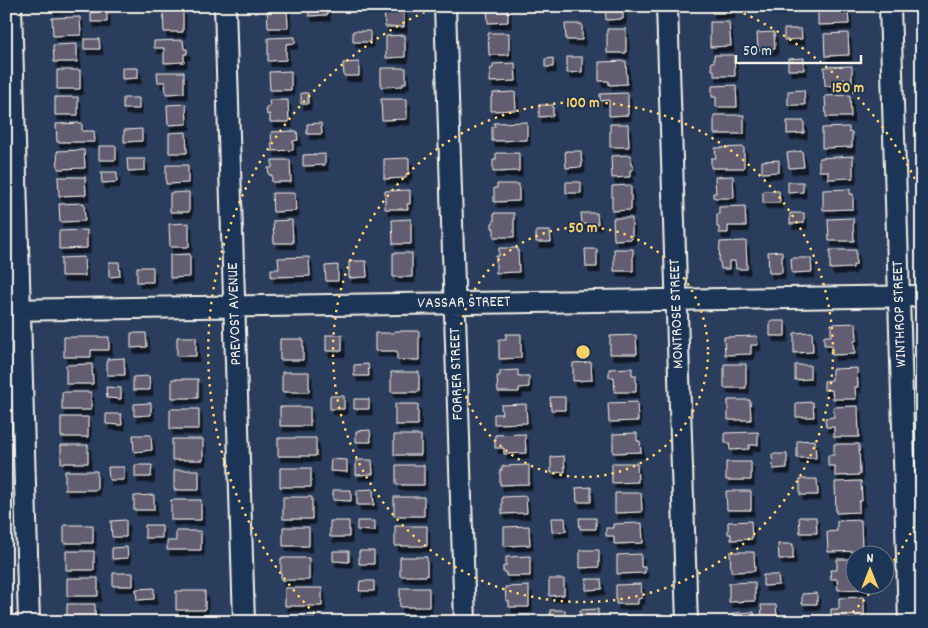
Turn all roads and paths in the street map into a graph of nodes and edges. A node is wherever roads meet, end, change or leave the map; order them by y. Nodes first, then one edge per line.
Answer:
1 (10, 6) edge
2 (225, 6) edge
3 (446, 6) edge
4 (667, 6) edge
5 (890, 6) edge
6 (899, 296) junction
7 (922, 296) edge
8 (676, 300) junction
9 (455, 304) junction
10 (234, 307) junction
11 (13, 310) edge
12 (29, 622) edge
13 (244, 622) edge
14 (465, 622) edge
15 (687, 622) edge
16 (910, 622) edge

1 - 11 street
2 - 10 street, PREVOST AVENUE
3 - 9 street, FORRER STREET
4 - 8 street, MONTROSE STREET
5 - 6 street, WINTHROP STREET
6 - 7 street, VASSAR STREET
6 - 8 street, VASSAR STREET
6 - 16 street, WINTHROP STREET
8 - 9 street, VASSAR STREET
8 - 15 street, MONTROSE STREET
9 - 10 street, VASSAR STREET
9 - 14 street, FORRER STREET
10 - 11 street, VASSAR STREET
10 - 13 street, PREVOST AVENUE
11 - 12 street

